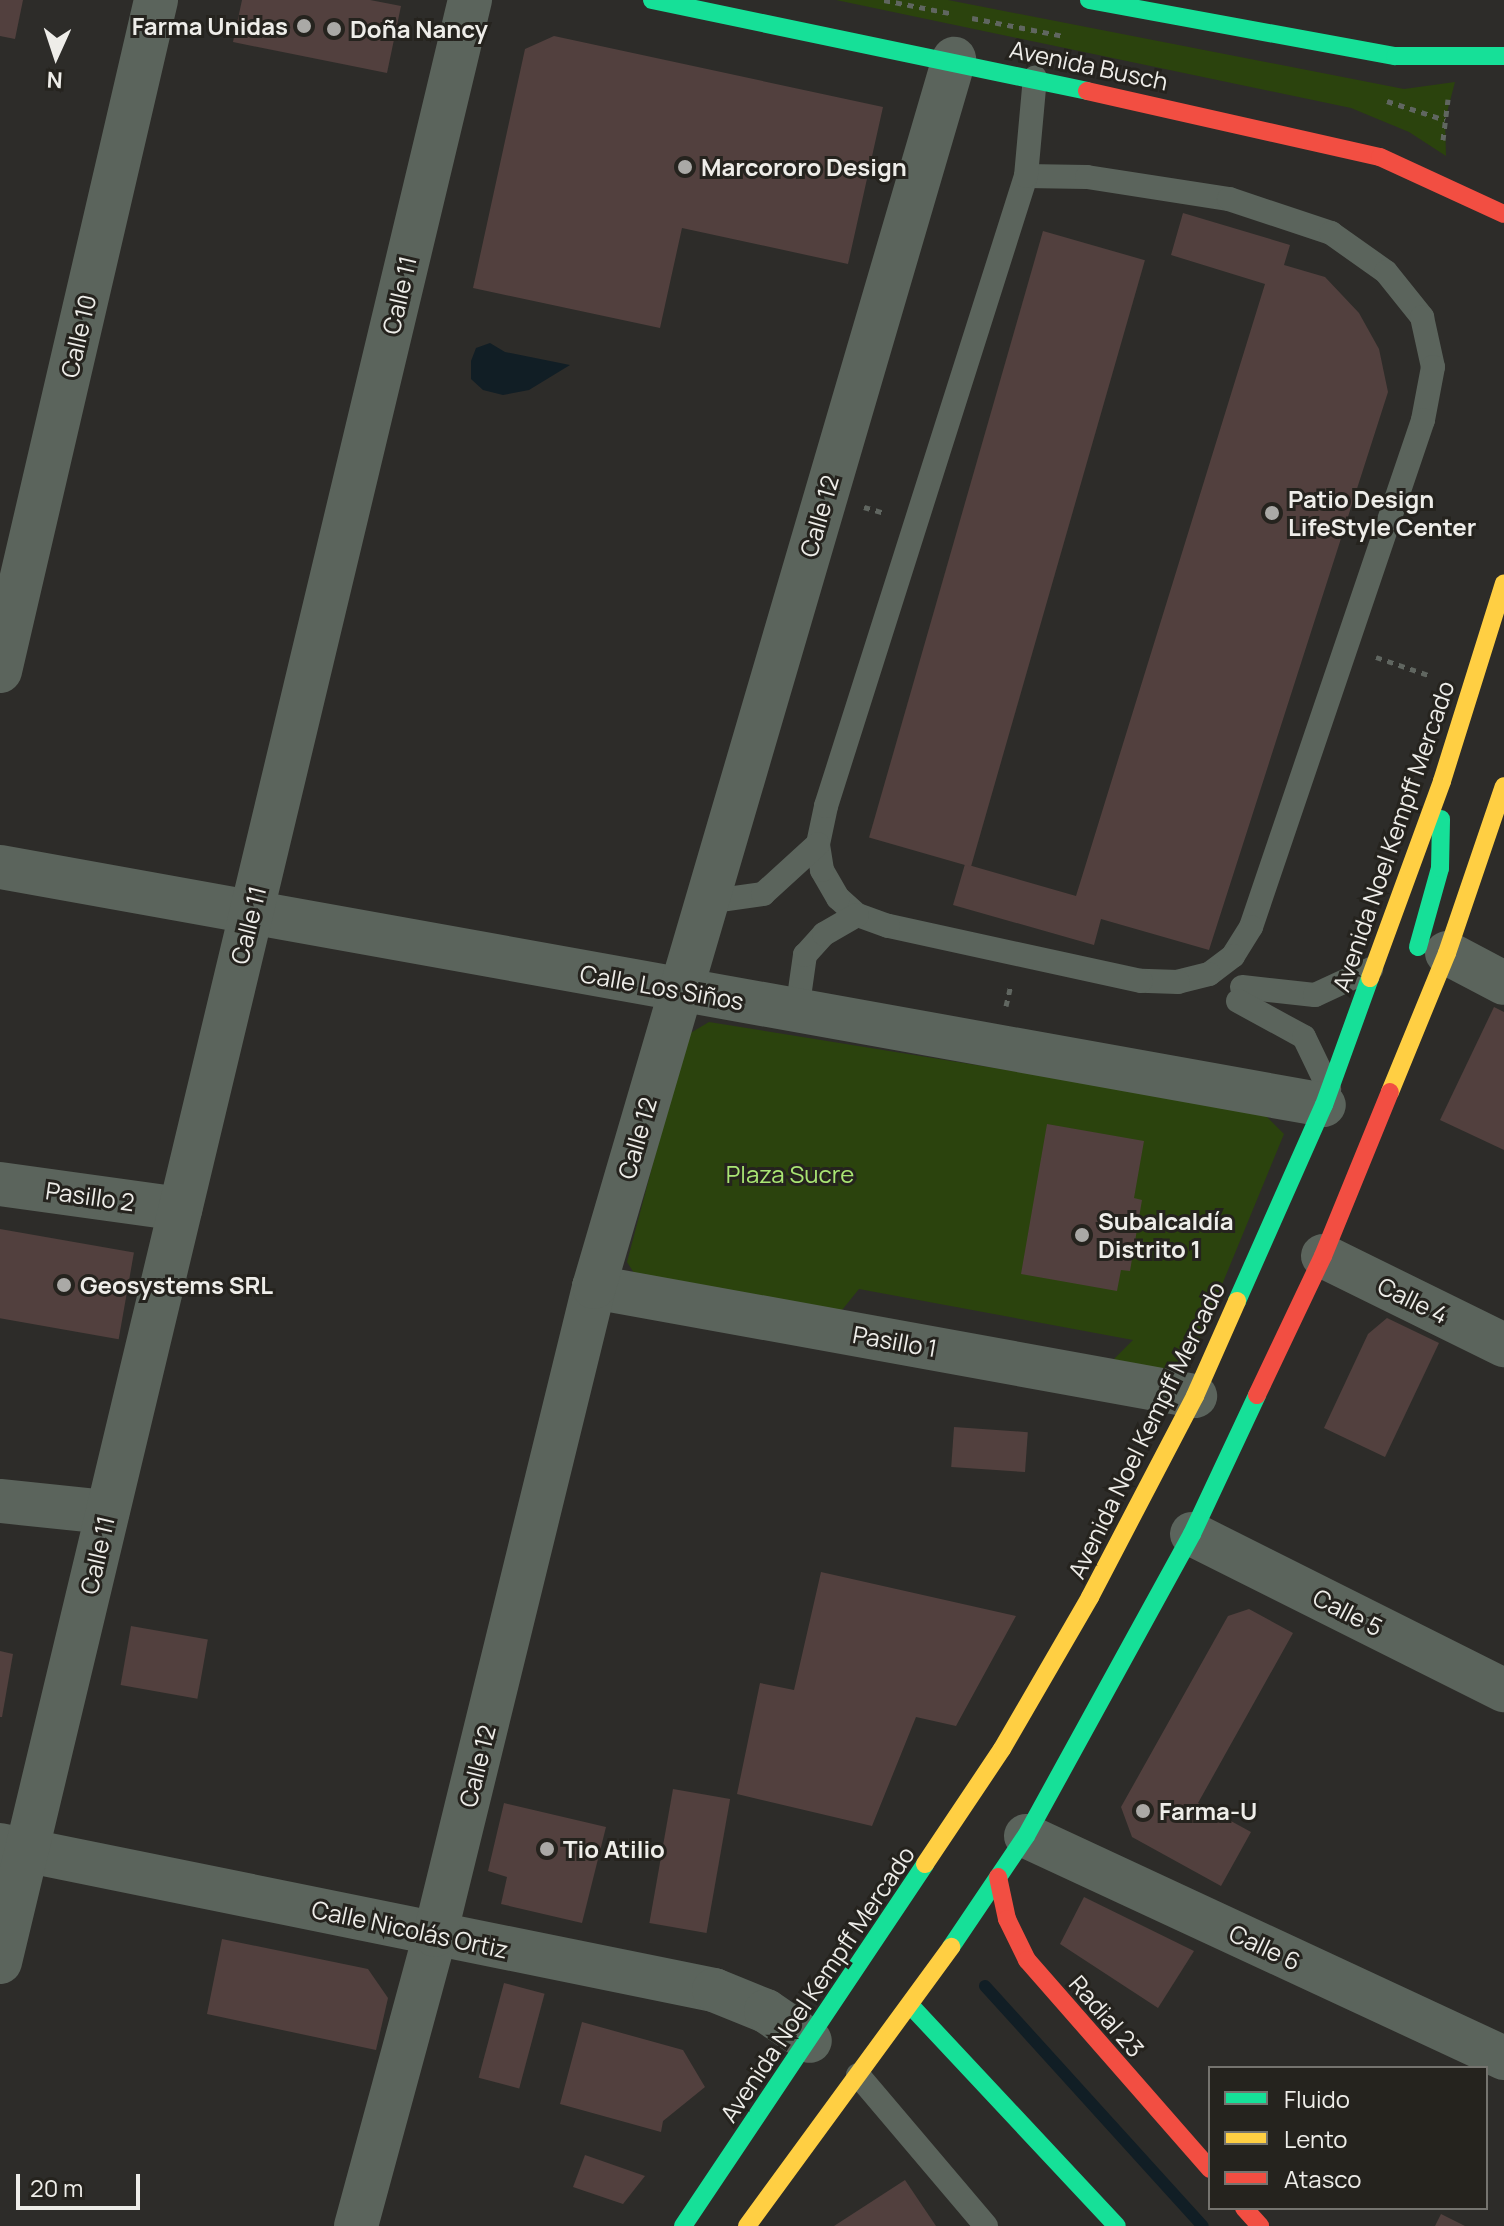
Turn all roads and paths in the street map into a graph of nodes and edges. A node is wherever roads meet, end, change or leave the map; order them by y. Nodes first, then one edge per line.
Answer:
1 (156, 0) edge
2 (470, 0) edge
3 (652, 0) edge
4 (735, 0) edge
5 (1089, 0) edge
6 (1246, 0) edge
7 (717, 12) junction
8 (810, 12) dead end
9 (1240, 29) junction
10 (829, 34) junction
11 (1504, 56) edge
12 (1453, 58) junction
13 (954, 59) junction
14 (1035, 77) junction
15 (1026, 176) junction
16 (1438, 185) junction
17 (1504, 214) edge
18 (1504, 583) edge
19 (1347, 647) junction
20 (0, 671) edge
21 (1470, 689) junction
22 (1442, 781) junction
23 (1504, 786) edge
24 (818, 844) junction
25 (0, 867) edge
26 (706, 902) junction
27 (251, 913) junction
28 (857, 915) junction
29 (1430, 957) junction
30 (1373, 967) junction
31 (1504, 983) edge
32 (679, 990) junction
33 (797, 1011) junction
34 (1327, 1097) junction
35 (0, 1184) edge
36 (180, 1209) junction
37 (1320, 1237) junction
38 (594, 1287) junction
39 (1504, 1345) edge
40 (1208, 1416) junction
41 (0, 1501) edge
42 (107, 1512) junction
43 (1184, 1527) junction
44 (1504, 1690) edge
45 (1002, 1749) junction
46 (1043, 1764) dead end
47 (978, 1821) dead end
48 (1031, 1827) junction
49 (13, 1847) edge
50 (998, 1877) junction
51 (435, 1935) junction
52 (0, 1962) edge
53 (904, 1971) dead end
54 (911, 2006) junction
55 (816, 2048) junction
56 (1504, 2058) edge
57 (858, 2075) junction
58 (822, 2089) dead end
59 (1208, 2167) edge
60 (1246, 2210) edge
61 (732, 2214) dead end
62 (356, 2226) edge
63 (683, 2226) edge
64 (747, 2226) edge
65 (986, 2226) edge
66 (1117, 2226) edge
67 (1260, 2226) edge

1 - 20 street, Calle 10
2 - 27 street, Calle 11
3 - 7 main road, Avenida Busch
4 - 7 main road
5 - 9 main road
6 - 9 lane
7 - 10 main road, Avenida Busch
8 - 10 main road
9 - 12 main road
10 - 13 main road, Avenida Busch
11 - 12 main road
12 - 16 path
13 - 14 main road, Avenida Busch
13 - 26 street, Calle 12
14 - 15 lane
14 - 16 main road, Avenida Busch
15 - 19 lane
15 - 24 lane
16 - 17 main road, Avenida Busch
18 - 21 main road, Avenida Noel Kempff Mercado
19 - 21 path
19 - 28 lane
21 - 22 main road, Avenida Noel Kempff Mercado
22 - 29 main road
22 - 30 main road, Avenida Noel Kempff Mercado
23 - 29 main road
24 - 26 lane
24 - 28 lane
25 - 27 street, Calle Los Siños
26 - 32 street, Calle 12
27 - 32 street, Calle Los Siños
27 - 36 street, Calle 11
28 - 33 lane
29 - 31 street
29 - 37 main road
30 - 34 main road, Avenida Noel Kempff Mercado
30 - 34 lane
32 - 33 street, Calle Los Siños
32 - 38 street, Calle 12
33 - 34 street, Calle Los Siños
34 - 40 main road, Avenida Noel Kempff Mercado
35 - 36 street, Pasillo 2
36 - 42 street, Calle 11
37 - 39 street, Calle 4
37 - 43 main road
38 - 40 street, Pasillo 1
38 - 51 street, Calle 12
40 - 43 main road
40 - 45 main road, Avenida Noel Kempff Mercado
41 - 42 street
42 - 49 street, Calle 11
43 - 44 street, Calle 5
43 - 48 main road
45 - 47 main road
45 - 55 main road, Avenida Noel Kempff Mercado
46 - 48 main road
48 - 50 main road
48 - 56 street, Calle 6
49 - 51 street, Calle Nicolás Ortiz
49 - 52 street, Calle 11
50 - 54 main road
50 - 59 main road, Radial 23
51 - 55 street, Calle Nicolás Ortiz
51 - 62 street, Calle 12
53 - 54 main road
54 - 57 main road
54 - 66 main road
55 - 63 main road, Avenida Noel Kempff Mercado
57 - 64 main road
57 - 65 lane
58 - 61 main road
60 - 67 main road

